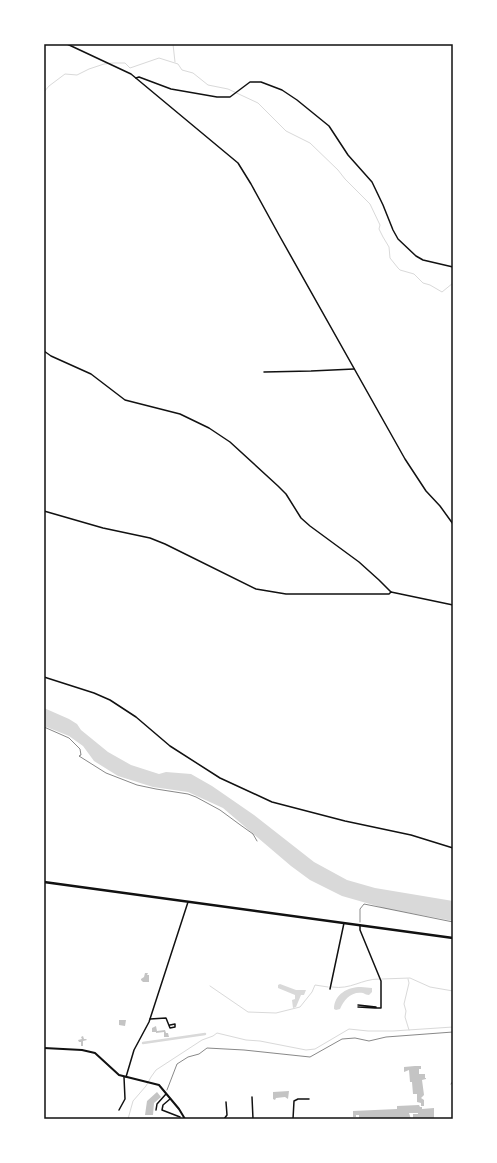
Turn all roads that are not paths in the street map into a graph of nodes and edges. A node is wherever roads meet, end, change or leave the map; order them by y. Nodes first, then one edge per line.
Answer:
1 (67, 44) edge
2 (136, 78) junction
3 (453, 267) edge
4 (44, 351) edge
5 (354, 368) junction
6 (264, 372) dead end
7 (44, 510) edge
8 (453, 524) edge
9 (391, 592) junction
10 (453, 605) edge
11 (44, 678) edge
12 (453, 848) edge
13 (44, 882) edge
14 (188, 902) junction
15 (344, 923) junction
16 (360, 925) junction
17 (453, 938) edge
18 (330, 989) dead end
19 (358, 1006) dead end
20 (150, 1018) junction
21 (170, 1025) dead end
22 (44, 1048) edge
23 (125, 1076) junction
24 (166, 1094) junction
25 (252, 1097) dead end
26 (161, 1099) junction
27 (170, 1099) junction
28 (309, 1099) dead end
29 (226, 1102) dead end
30 (166, 1103) junction
31 (119, 1110) dead end
32 (156, 1110) dead end
33 (175, 1111) dead end
34 (174, 1115) junction
35 (180, 1117) dead end
36 (185, 1119) edge
37 (224, 1119) edge
38 (253, 1119) edge
39 (293, 1119) edge

1 - 2 street
2 - 3 street
2 - 5 street
4 - 9 street
5 - 6 street
5 - 8 street
7 - 9 street
9 - 10 street
11 - 12 street
13 - 14 highway
14 - 15 highway
14 - 20 street
15 - 16 highway
15 - 18 street
16 - 17 highway
16 - 19 street
20 - 21 street
20 - 23 street
22 - 23 main road
23 - 24 main road
23 - 31 street
24 - 26 street
24 - 27 main road
25 - 38 street
26 - 30 street
26 - 32 street
27 - 30 street
27 - 36 main road
28 - 39 street
29 - 37 street
30 - 34 street
33 - 34 street
34 - 35 street

